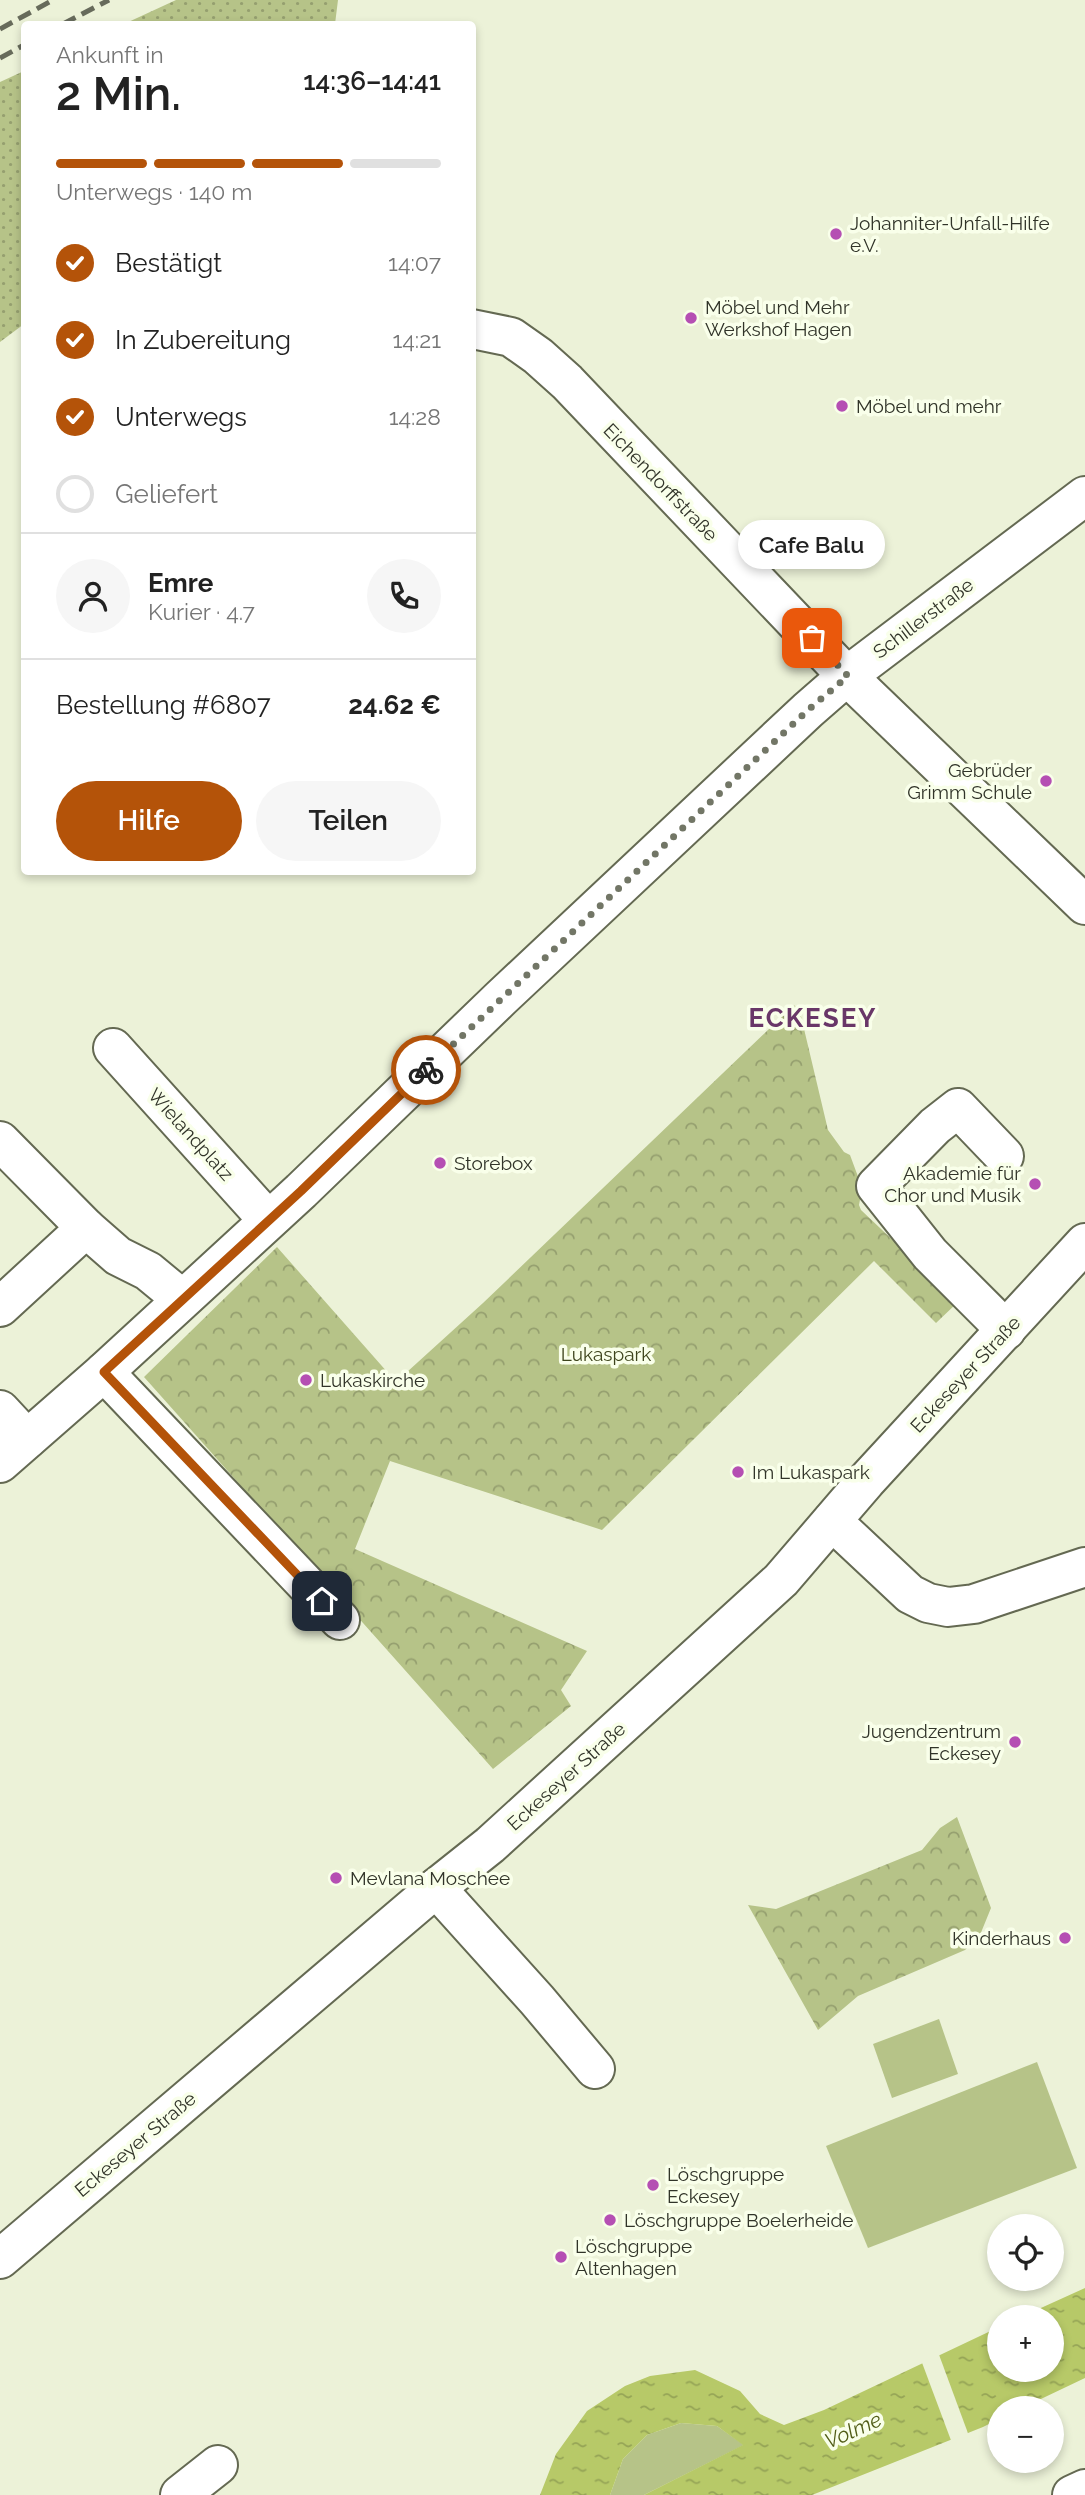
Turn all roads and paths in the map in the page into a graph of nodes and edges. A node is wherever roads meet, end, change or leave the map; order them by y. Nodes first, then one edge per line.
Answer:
1 (476, 330) edge
2 (1085, 496) edge
3 (848, 676) junction
4 (1085, 905) edge
5 (113, 1048) dead end
6 (0, 1141) edge
7 (1004, 1156) dead end
8 (268, 1220) junction
9 (86, 1228) junction
10 (1085, 1243) edge
11 (182, 1299) junction
12 (0, 1307) edge
13 (1006, 1330) junction
14 (104, 1372) junction
15 (0, 1410) edge
16 (14, 1451) edge
17 (832, 1521) junction
18 (1085, 1567) edge
19 (340, 1620) dead end
20 (436, 1888) junction
21 (595, 2069) dead end
22 (1, 2255) edge
23 (218, 2465) dead end
24 (1085, 2489) edge
25 (180, 2495) edge
26 (1072, 2495) edge

1 - 3 street, Eichendorffstraße
2 - 3 street, Schillerstraße
3 - 4 street, Eichendorffstraße
3 - 8 street, Schillerstraße
5 - 8 street, Wielandplatz
6 - 9 street
7 - 13 street
8 - 11 street, Schillerstraße
9 - 11 street
9 - 12 street
10 - 13 street, Eckeseyer Straße
11 - 14 street, Schillerstraße
13 - 17 street, Eckeseyer Straße
14 - 16 street, Schillerstraße
14 - 19 street
15 - 16 street
17 - 18 street
17 - 20 street, Eckeseyer Straße
20 - 21 street
20 - 22 street, Eckeseyer Straße
23 - 25 street
24 - 26 street

